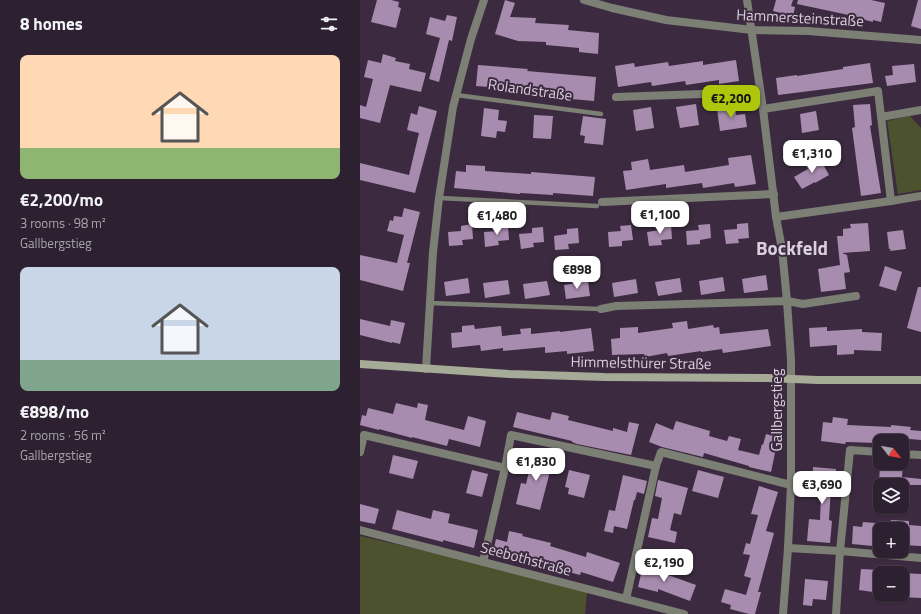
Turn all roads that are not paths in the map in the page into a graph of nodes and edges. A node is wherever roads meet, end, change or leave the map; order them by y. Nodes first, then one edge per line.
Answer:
1 (484, 0) edge
2 (584, 0) edge
3 (747, 0) edge
4 (752, 30) junction
5 (921, 40) edge
6 (760, 92) junction
7 (456, 94) junction
8 (616, 97) dead end
9 (762, 109) junction
10 (921, 110) edge
11 (601, 114) dead end
12 (881, 117) junction
13 (774, 194) junction
14 (921, 196) edge
15 (439, 198) junction
16 (891, 201) junction
17 (599, 204) joint
18 (776, 217) junction
19 (856, 296) dead end
20 (788, 301) junction
21 (430, 303) junction
22 (601, 309) joint
23 (360, 364) edge
24 (426, 368) junction
25 (791, 379) junction
26 (921, 380) edge
27 (360, 452) edge
28 (873, 452) edge
29 (909, 454) edge
30 (921, 455) edge
31 (656, 466) junction
32 (505, 468) junction
33 (791, 485) junction
34 (360, 530) edge
35 (788, 548) junction
36 (840, 551) junction
37 (921, 558) edge
38 (482, 562) junction
39 (626, 599) junction
40 (652, 610) edge
41 (684, 614) edge
42 (784, 614) edge
43 (836, 614) edge

1 - 7 street
2 - 4 street, Hammersteinstraße
3 - 4 street, Gallbergstieg
4 - 5 street, Hammersteinstraße
4 - 6 street, Gallbergstieg
6 - 8 street
6 - 9 street, Gallbergstieg
7 - 11 lane, Rolandstraße
7 - 15 street
9 - 12 street
9 - 13 street, Gallbergstieg
10 - 12 street
12 - 16 street
13 - 17 street
13 - 18 street, Gallbergstieg
14 - 16 street
15 - 17 lane
15 - 21 street
16 - 18 street
18 - 20 street, Gallbergstieg
19 - 20 street
20 - 22 street
20 - 25 street, Gallbergstieg
21 - 22 lane
21 - 24 street
23 - 24 street, Himmelsthürer Straße
24 - 25 street, Himmelsthürer Straße
25 - 26 street, Himmelsthürer Straße
25 - 33 street, Gallbergstieg
27 - 32 street
28 - 36 street
29 - 30 street
31 - 32 street
31 - 33 street
31 - 39 street
32 - 38 street
33 - 35 street, Gallbergstieg
34 - 38 street, Seebothstraße
35 - 36 street
35 - 42 street, Gallbergstieg
36 - 37 street
36 - 43 street
38 - 39 street, Seebothstraße
39 - 40 street, Seebothstraße
40 - 41 street, Seebothstraße

